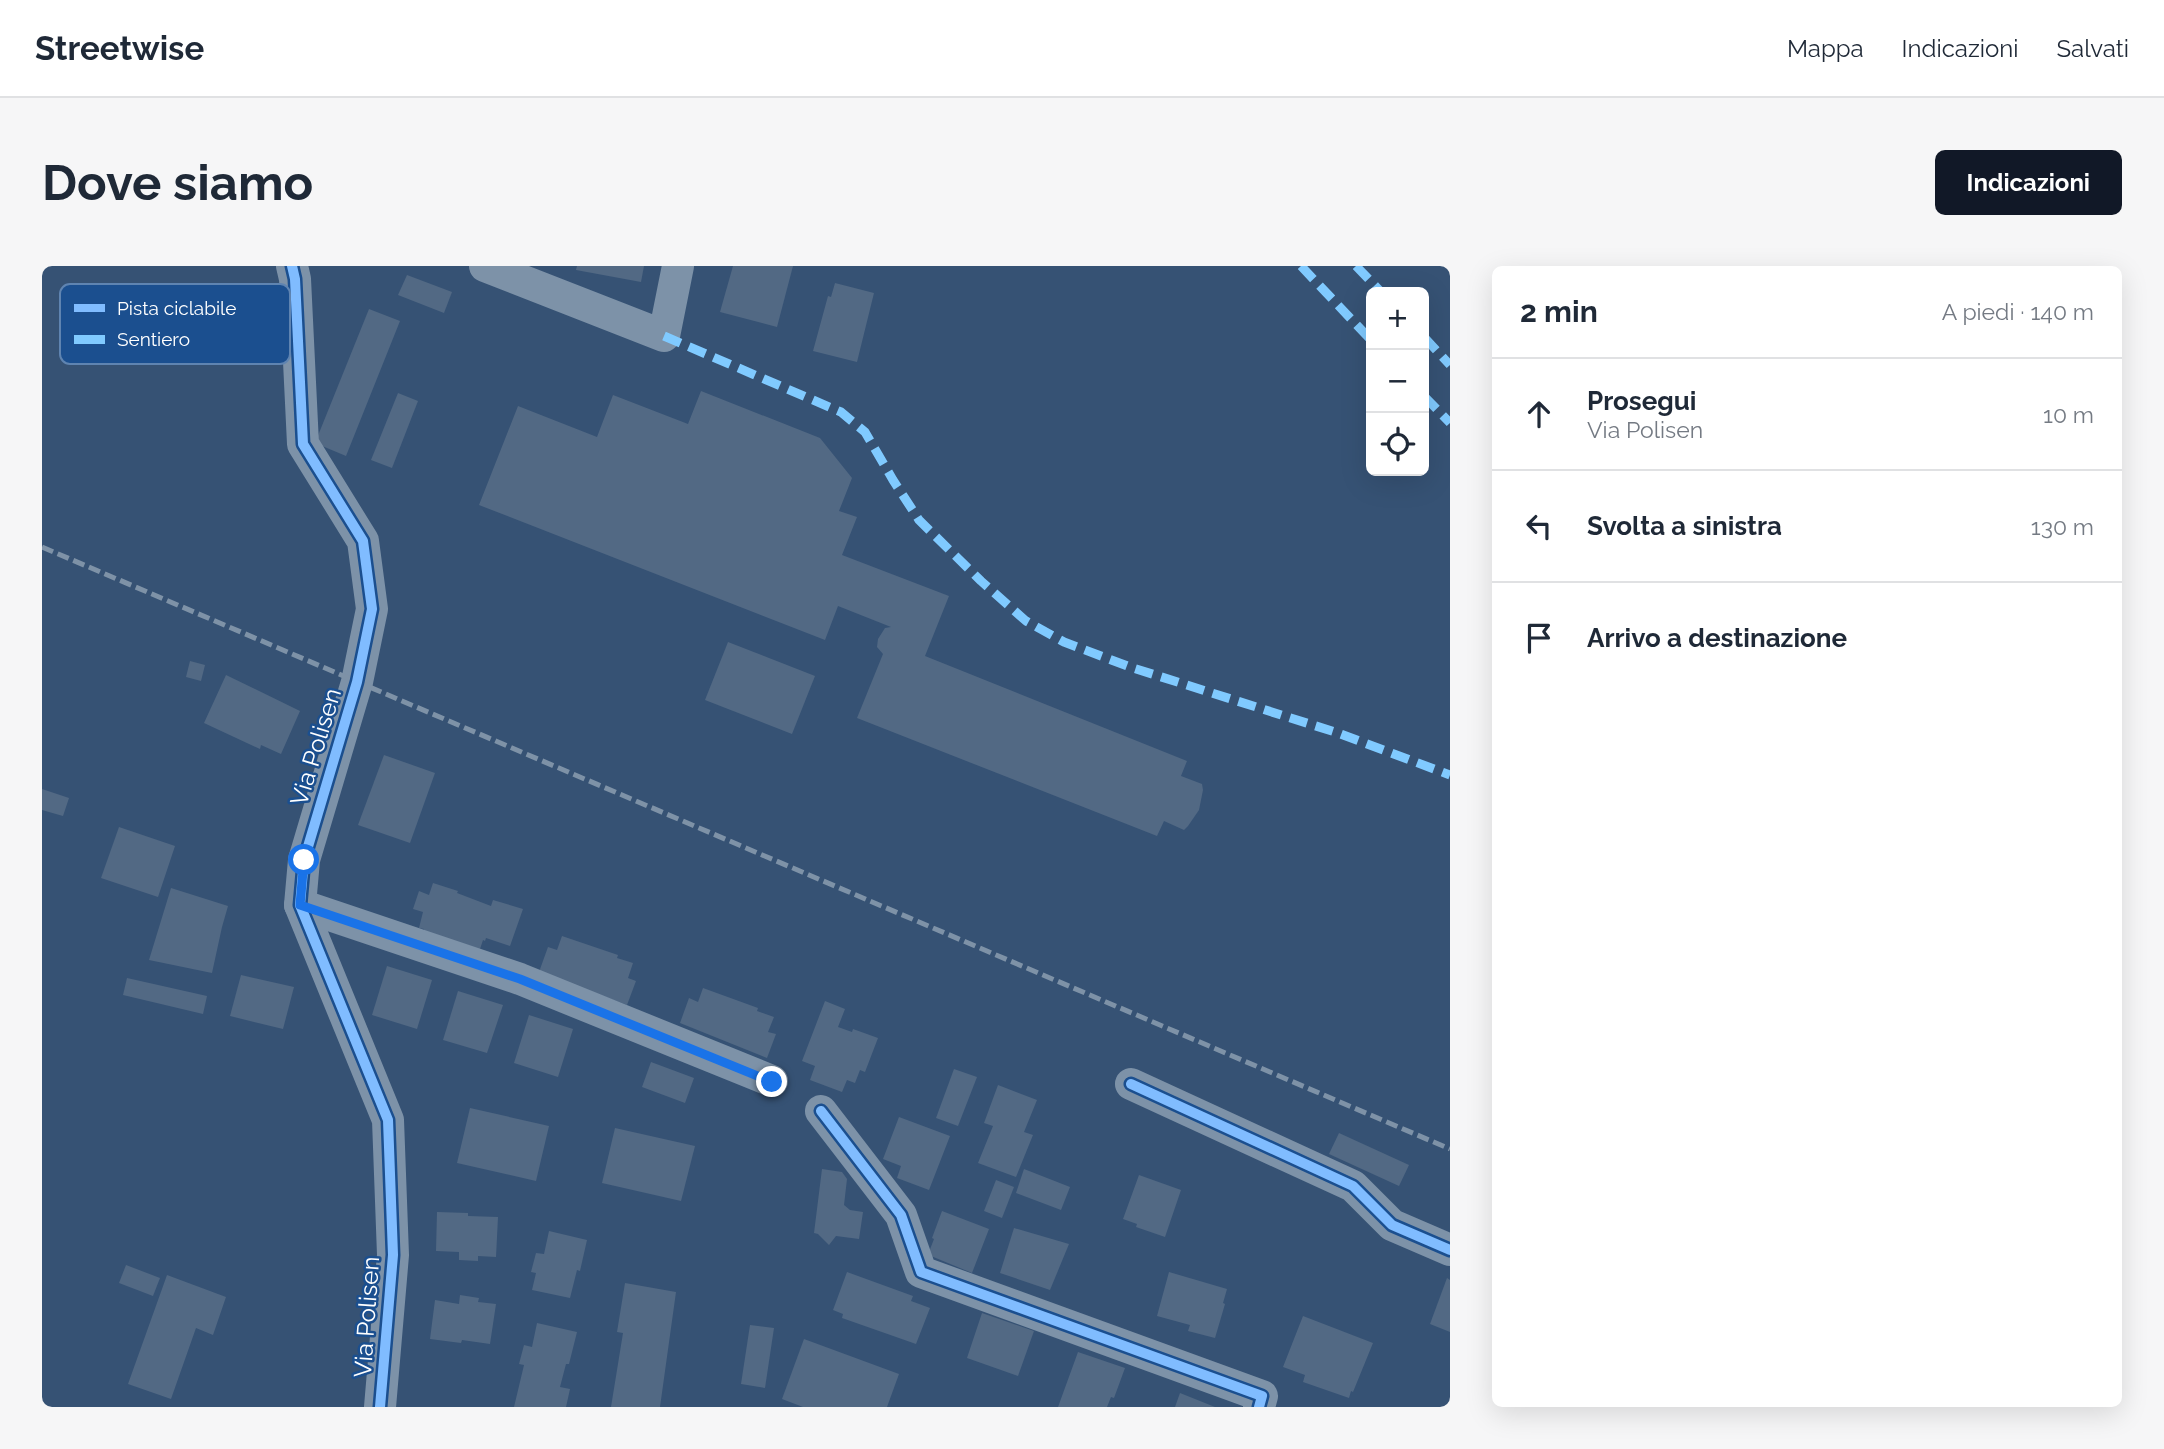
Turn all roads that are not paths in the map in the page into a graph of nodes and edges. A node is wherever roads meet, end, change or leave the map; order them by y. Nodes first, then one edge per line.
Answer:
1 (292, 266) edge
2 (485, 266) edge
3 (678, 266) edge
4 (300, 905) junction
5 (772, 1082) dead end
6 (1131, 1084) dead end
7 (821, 1111) dead end
8 (1450, 1250) edge
9 (380, 1407) edge
10 (1259, 1407) edge

1 - 4 street, Via Polisen
2 - 3 street
4 - 5 street
4 - 9 street, Via Polisen
6 - 8 street
7 - 10 street

